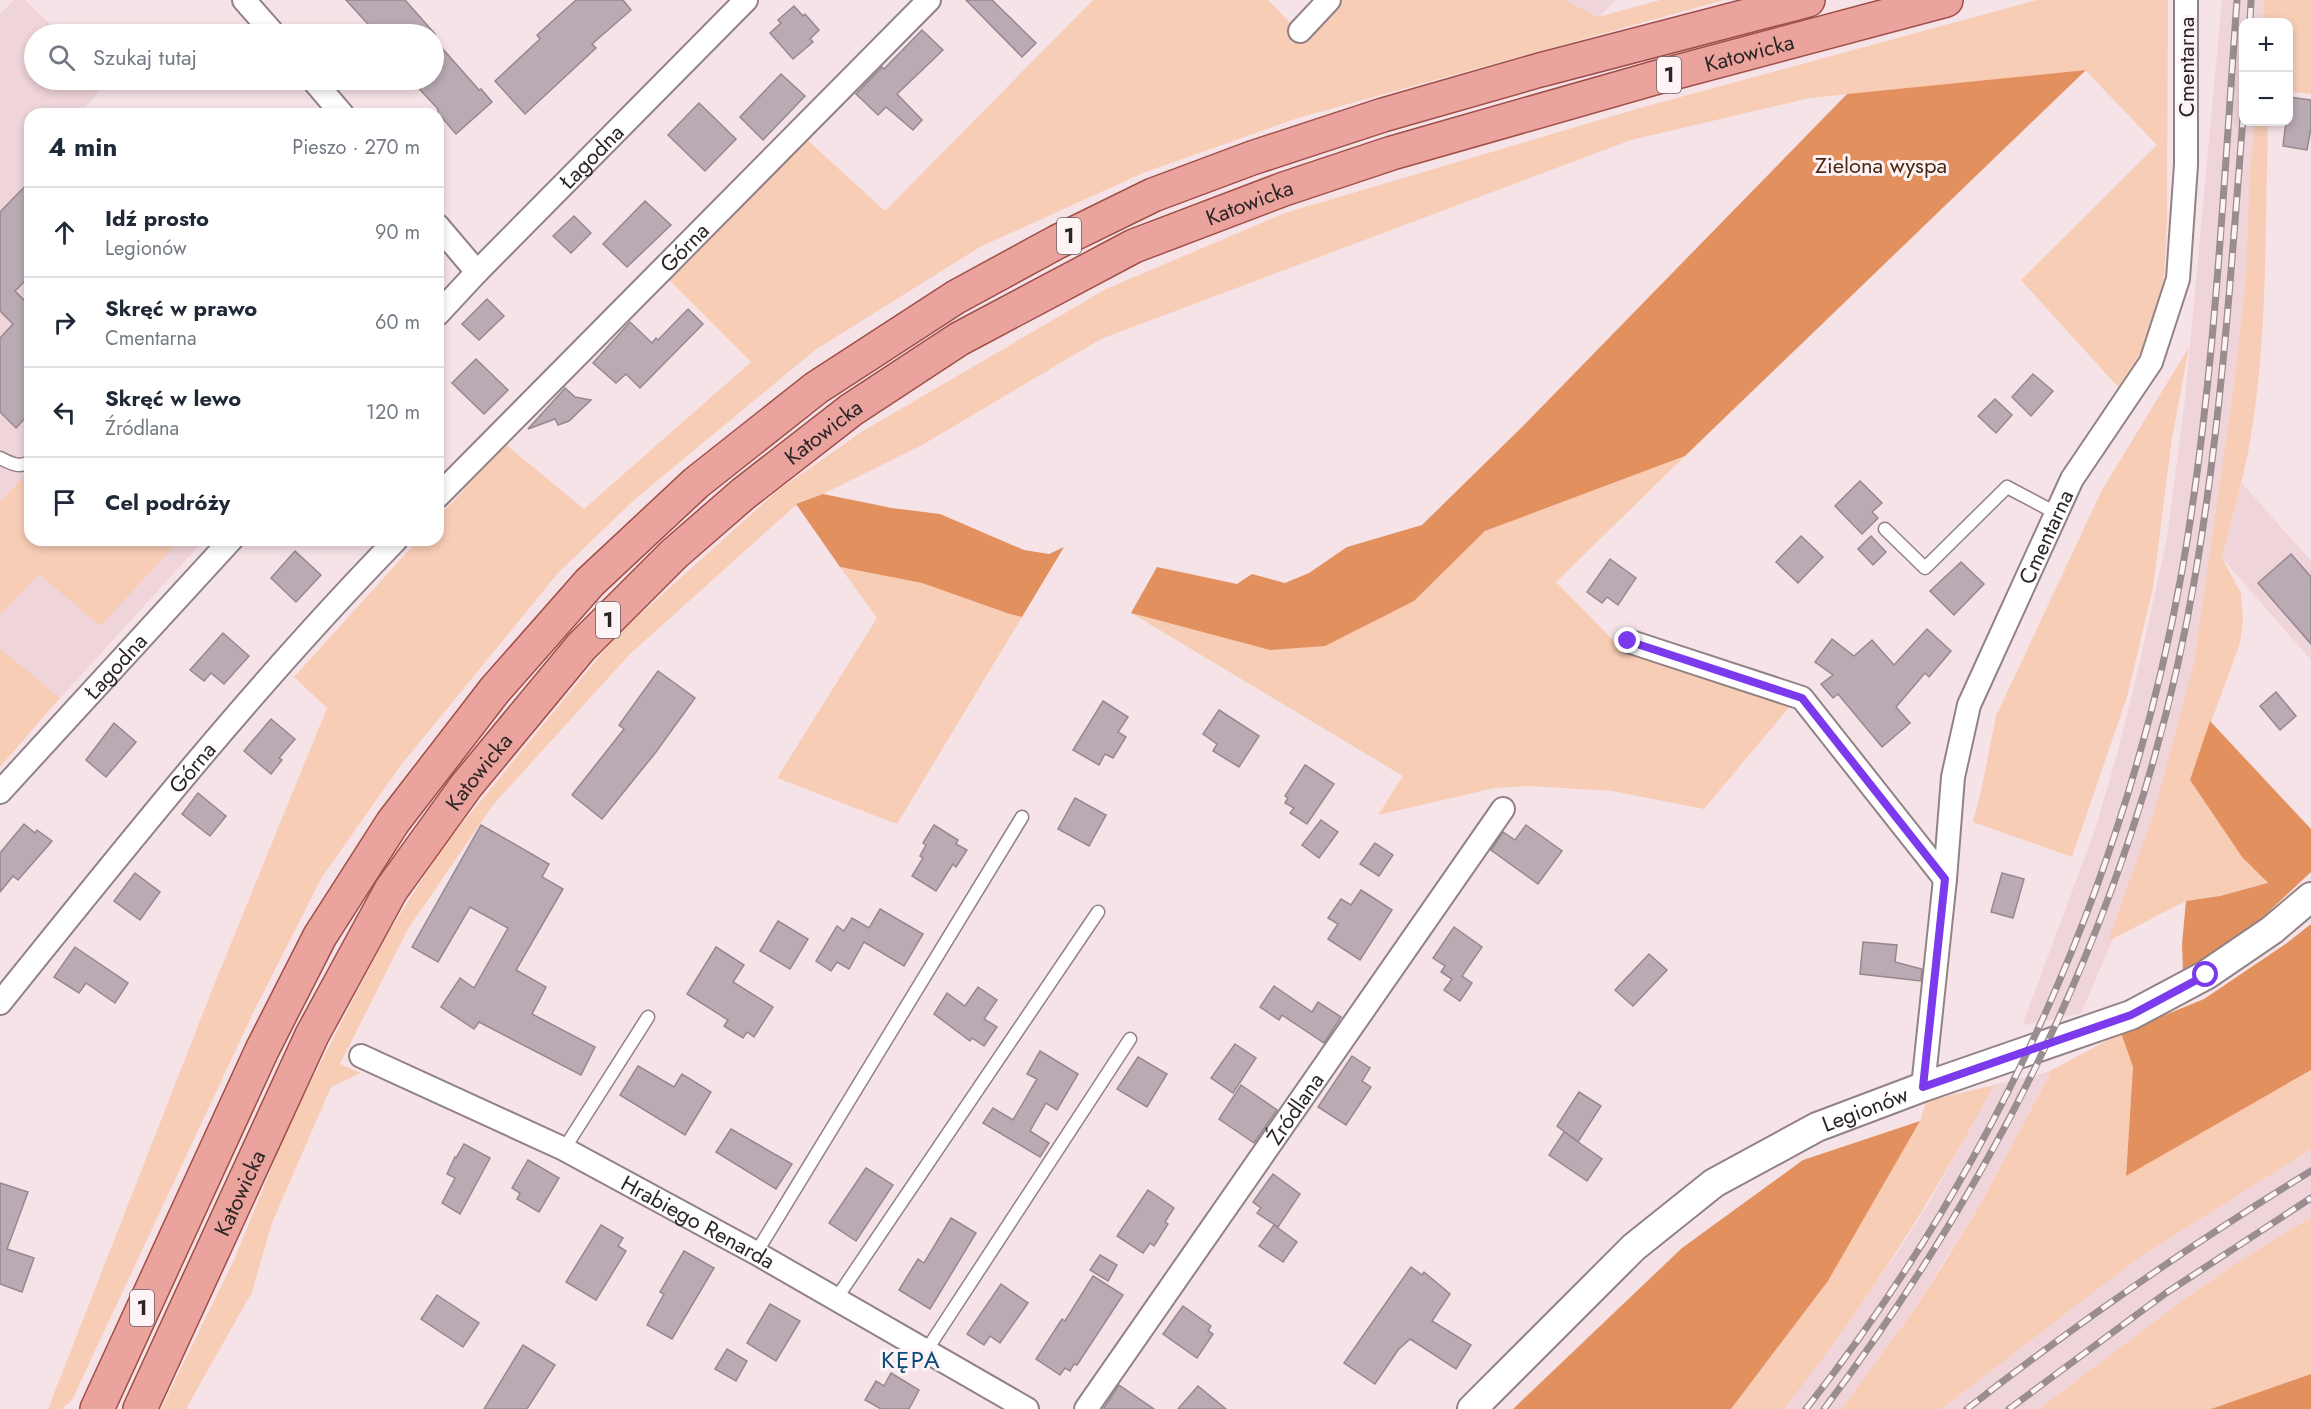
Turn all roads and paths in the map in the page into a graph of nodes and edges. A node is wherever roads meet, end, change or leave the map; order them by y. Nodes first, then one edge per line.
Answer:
1 (244, 0) edge
2 (746, 0) edge
3 (929, 0) edge
4 (1329, 0) edge
5 (1808, 0) edge
6 (1946, 0) edge
7 (2186, 0) edge
8 (265, 24) edge
9 (1300, 31) dead end
10 (322, 90) edge
11 (337, 108) edge
12 (444, 233) edge
13 (477, 272) junction
14 (444, 308) edge
15 (0, 458) edge
16 (24, 464) edge
17 (444, 490) edge
18 (2056, 513) junction
19 (1885, 529) dead end
20 (226, 546) edge
21 (390, 546) edge
22 (1628, 641) dead end
23 (0, 792) edge
24 (1503, 809) dead end
25 (1022, 817) dead end
26 (1945, 879) junction
27 (2311, 897) edge
28 (1098, 912) dead end
29 (0, 1003) edge
30 (648, 1017) dead end
31 (1130, 1039) dead end
32 (361, 1056) dead end
33 (1923, 1087) junction
34 (564, 1149) junction
35 (756, 1253) junction
36 (836, 1299) junction
37 (927, 1351) junction
38 (97, 1409) edge
39 (140, 1409) edge
40 (1027, 1409) edge
41 (1086, 1409) edge
42 (1472, 1409) edge

1 - 8 street
2 - 13 street, Łagodna
3 - 17 street, Górna
4 - 9 street
5 - 38 main road, Katowicka / 1
6 - 39 main road, Katowicka / 1
7 - 18 street, Cmentarna
10 - 11 street
12 - 13 street
13 - 14 street, Łagodna
15 - 16 lane
18 - 19 lane
18 - 26 street, Cmentarna
20 - 23 street, Łagodna
21 - 29 street, Górna
22 - 26 street
24 - 41 street, Źródlana
25 - 35 lane
26 - 33 street, Cmentarna
27 - 33 street, Legionów
28 - 36 lane
30 - 34 lane
31 - 37 lane
32 - 34 street, Hrabiego Renarda
33 - 42 street, Legionów
34 - 35 street, Hrabiego Renarda
35 - 36 street, Hrabiego Renarda
36 - 37 street, Hrabiego Renarda
37 - 40 street, Hrabiego Renarda

